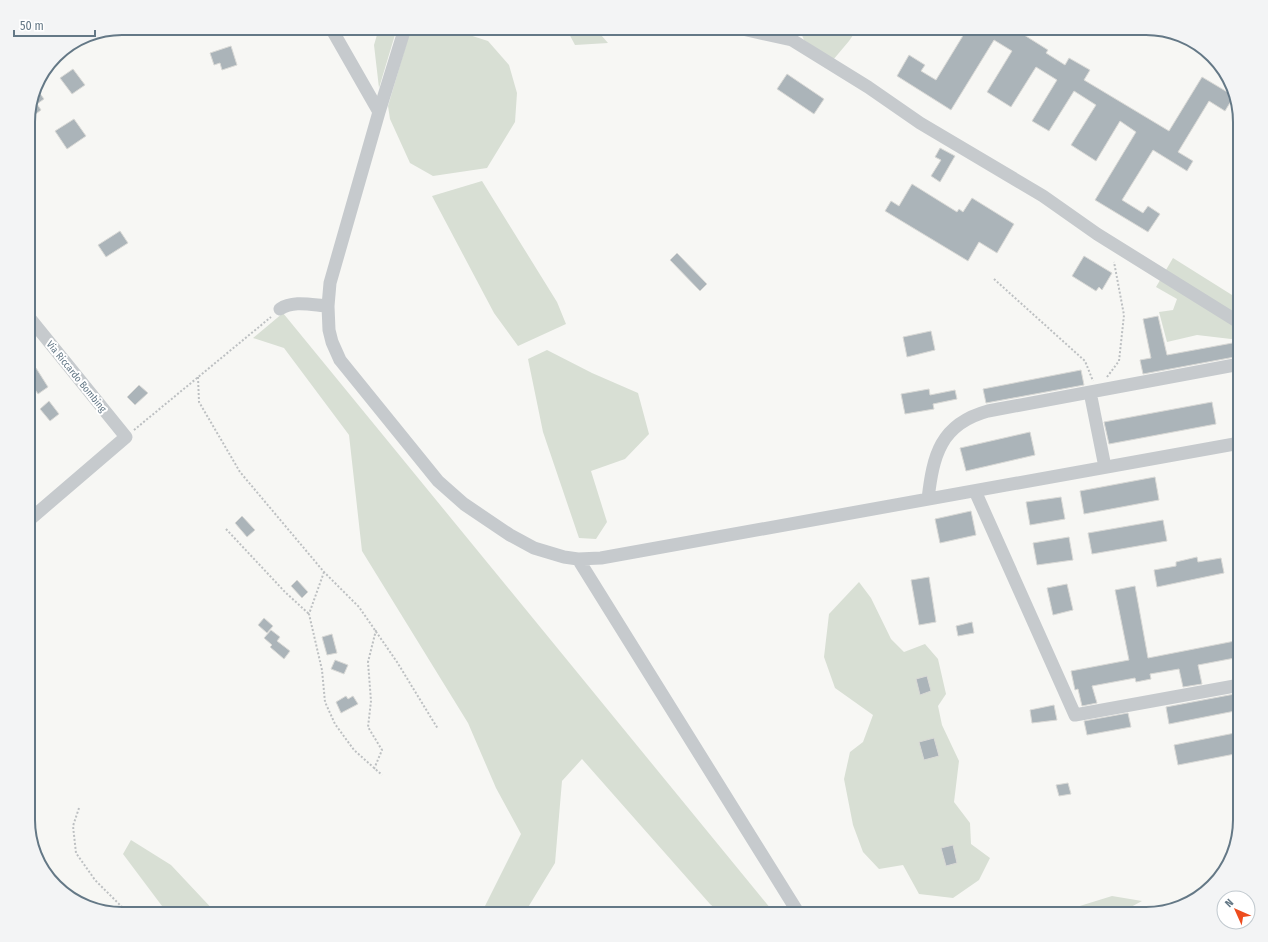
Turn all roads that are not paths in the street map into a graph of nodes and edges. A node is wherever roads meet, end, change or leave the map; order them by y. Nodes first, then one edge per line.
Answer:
1 (335, 35) edge
2 (403, 35) edge
3 (770, 35) edge
4 (379, 112) junction
5 (328, 306) junction
6 (280, 310) road end
7 (1233, 319) edge
8 (35, 325) edge
9 (1233, 365) edge
10 (1093, 392) junction
11 (1233, 444) edge
12 (1105, 467) junction
13 (976, 491) junction
14 (928, 499) junction
15 (35, 515) edge
16 (578, 559) junction
17 (1233, 686) edge
18 (795, 907) edge

1 - 4 street
2 - 4 street
3 - 7 street
4 - 5 street
5 - 6 street
5 - 16 street
8 - 15 street, Via Riccardo Bombing
9 - 10 street
10 - 12 street
10 - 14 street
11 - 12 street
12 - 13 street
13 - 14 street
13 - 17 street
14 - 16 street
16 - 18 street

